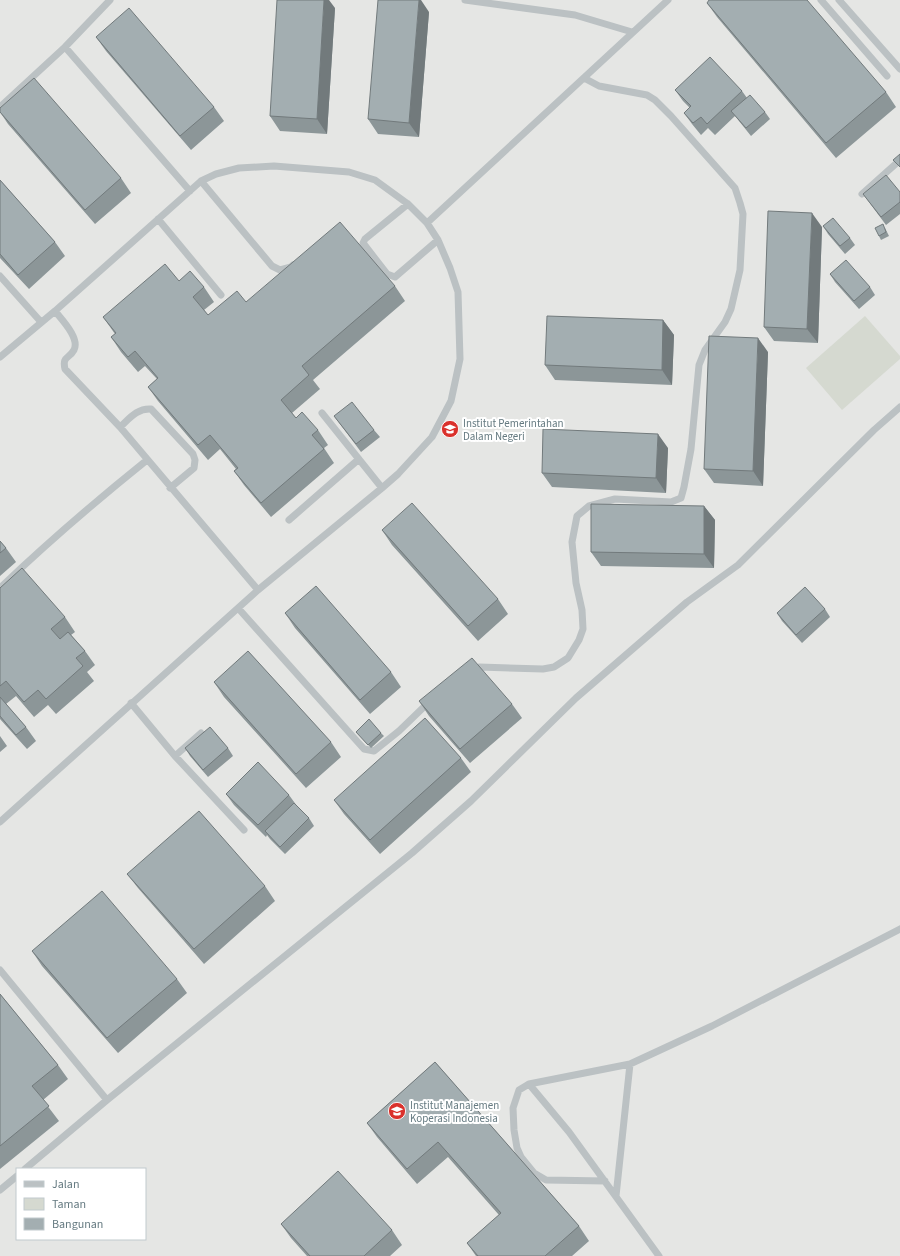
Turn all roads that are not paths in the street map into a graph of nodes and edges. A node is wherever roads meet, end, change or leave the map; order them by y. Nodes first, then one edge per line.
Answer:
1 (110, 0) edge
2 (466, 0) edge
3 (668, 0) edge
4 (821, 0) edge
5 (839, 0) edge
6 (632, 32) junction
7 (65, 47) junction
8 (900, 69) edge
9 (887, 76) dead end
10 (584, 78) junction
11 (0, 107) edge
12 (900, 160) edge
13 (201, 182) junction
14 (190, 191) junction
15 (862, 194) edge
16 (408, 204) junction
17 (158, 219) junction
18 (427, 223) junction
19 (438, 240) junction
20 (301, 258) edge
21 (0, 276) edge
22 (221, 295) dead end
23 (55, 310) junction
24 (41, 322) junction
25 (0, 357) edge
26 (900, 407) edge
27 (322, 413) dead end
28 (120, 427) junction
29 (360, 459) junction
30 (147, 460) junction
31 (170, 488) junction
32 (382, 488) junction
33 (289, 520) dead end
34 (0, 588) edge
35 (258, 590) junction
36 (238, 608) junction
37 (468, 670) edge
38 (432, 699) edge
39 (130, 703) junction
40 (201, 733) edge
41 (175, 756) junction
42 (0, 822) edge
43 (244, 830) dead end
44 (900, 930) edge
45 (0, 970) edge
46 (630, 1064) junction
47 (529, 1084) junction
48 (107, 1100) junction
49 (26, 1168) edge
50 (16, 1177) edge
51 (605, 1181) junction
52 (0, 1190) edge
53 (616, 1196) junction
54 (659, 1256) edge

1 - 7 street
2 - 6 street
3 - 6 street
4 - 9 street
5 - 8 street
6 - 10 street
7 - 11 street
7 - 14 street
10 - 18 street
10 - 37 street
12 - 15 street
13 - 14 street
13 - 16 street
13 - 20 street
14 - 17 street
16 - 18 street
16 - 19 street
17 - 22 street
17 - 23 street
18 - 19 street
19 - 32 street
21 - 24 street
23 - 24 street
23 - 28 street
24 - 25 street
26 - 48 street
27 - 29 street
28 - 30 street
28 - 31 street
29 - 32 street
29 - 33 street
30 - 31 street
30 - 34 street
31 - 35 street
32 - 35 street
35 - 36 street
36 - 38 street
36 - 39 street
39 - 41 street
39 - 42 street
40 - 41 street
41 - 43 street
44 - 46 street
45 - 48 street
46 - 47 street
46 - 53 street
47 - 51 street
47 - 51 street
48 - 49 street
50 - 52 street
51 - 53 street
53 - 54 street

